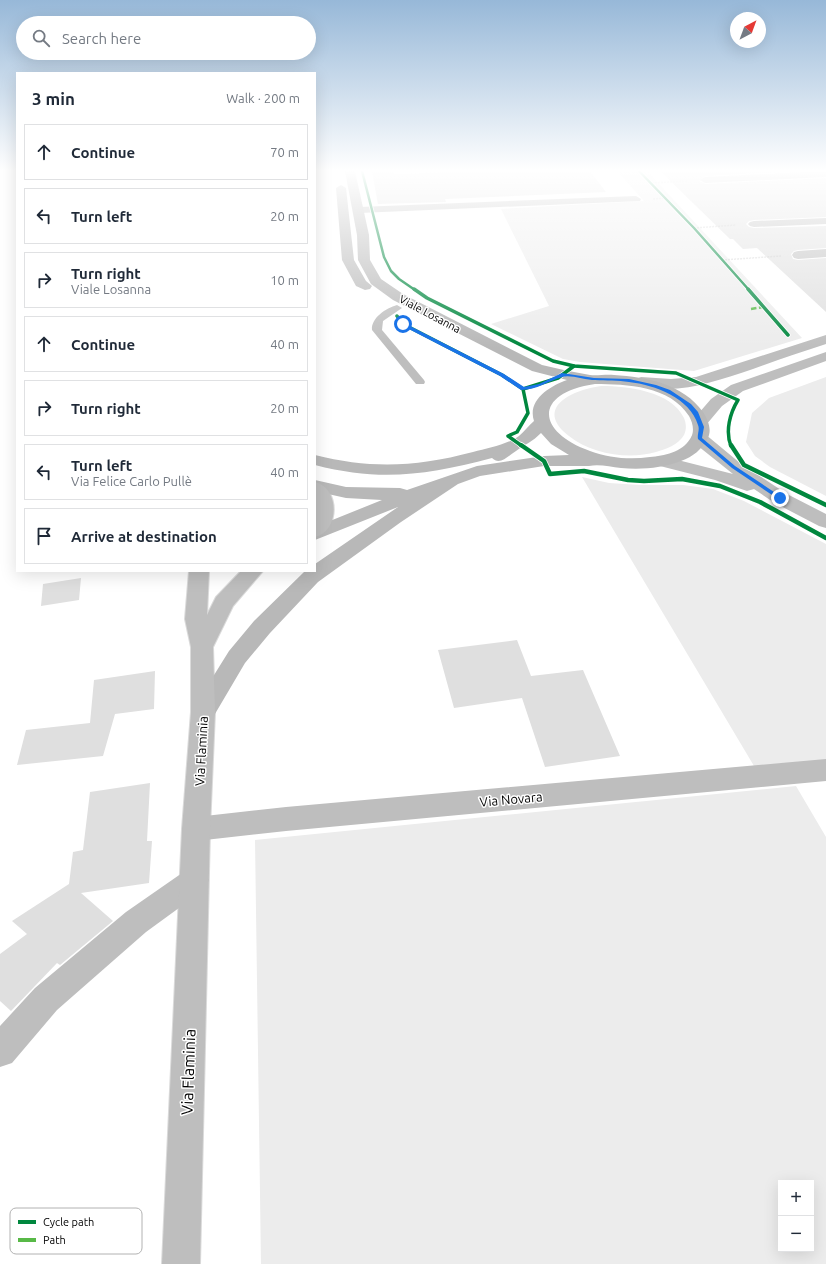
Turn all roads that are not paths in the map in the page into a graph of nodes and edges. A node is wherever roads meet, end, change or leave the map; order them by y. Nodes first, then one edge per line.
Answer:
1 (345, 230) edge
2 (362, 230) edge
3 (826, 253) edge
4 (798, 255) road end
5 (397, 308) junction
6 (826, 339) edge
7 (826, 356) edge
8 (594, 379) junction
9 (420, 382) dead end
10 (641, 382) junction
11 (546, 399) junction
12 (542, 422) junction
13 (700, 430) junction
14 (510, 447) junction
15 (316, 460) edge
16 (662, 461) junction
17 (615, 462) junction
18 (477, 471) junction
19 (454, 479) junction
20 (316, 486) edge
21 (316, 487) edge
22 (428, 488) junction
23 (780, 498) junction
24 (826, 522) edge
25 (316, 531) edge
26 (316, 533) edge
27 (199, 572) edge
28 (252, 572) edge
29 (202, 647) junction
30 (203, 712) junction
31 (826, 770) edge
32 (196, 829) junction
33 (195, 880) junction
34 (0, 1051) edge
35 (180, 1264) edge

1 - 5 main road, Viale Losanna
2 - 8 main road, Viale Losanna
3 - 4 street
5 - 9 lane
5 - 11 main road, Viale Losanna
6 - 10 street
7 - 13 street
8 - 10 main road
8 - 11 main road
10 - 13 main road
11 - 12 main road
12 - 14 main road
12 - 17 main road
13 - 16 main road
13 - 23 street
14 - 15 main road
14 - 18 main road
16 - 17 main road
16 - 23 street
17 - 18 main road
18 - 19 main road
19 - 22 main road
19 - 30 main road
20 - 22 main road
21 - 25 street
22 - 26 main road
23 - 24 street
27 - 29 street, Via Flaminia
28 - 29 street, Via Flaminia
29 - 30 street, Via Flaminia
30 - 32 street, Via Flaminia
31 - 32 street, Via Novara
32 - 33 street, Via Flaminia
33 - 34 street
33 - 35 street, Via Flaminia

